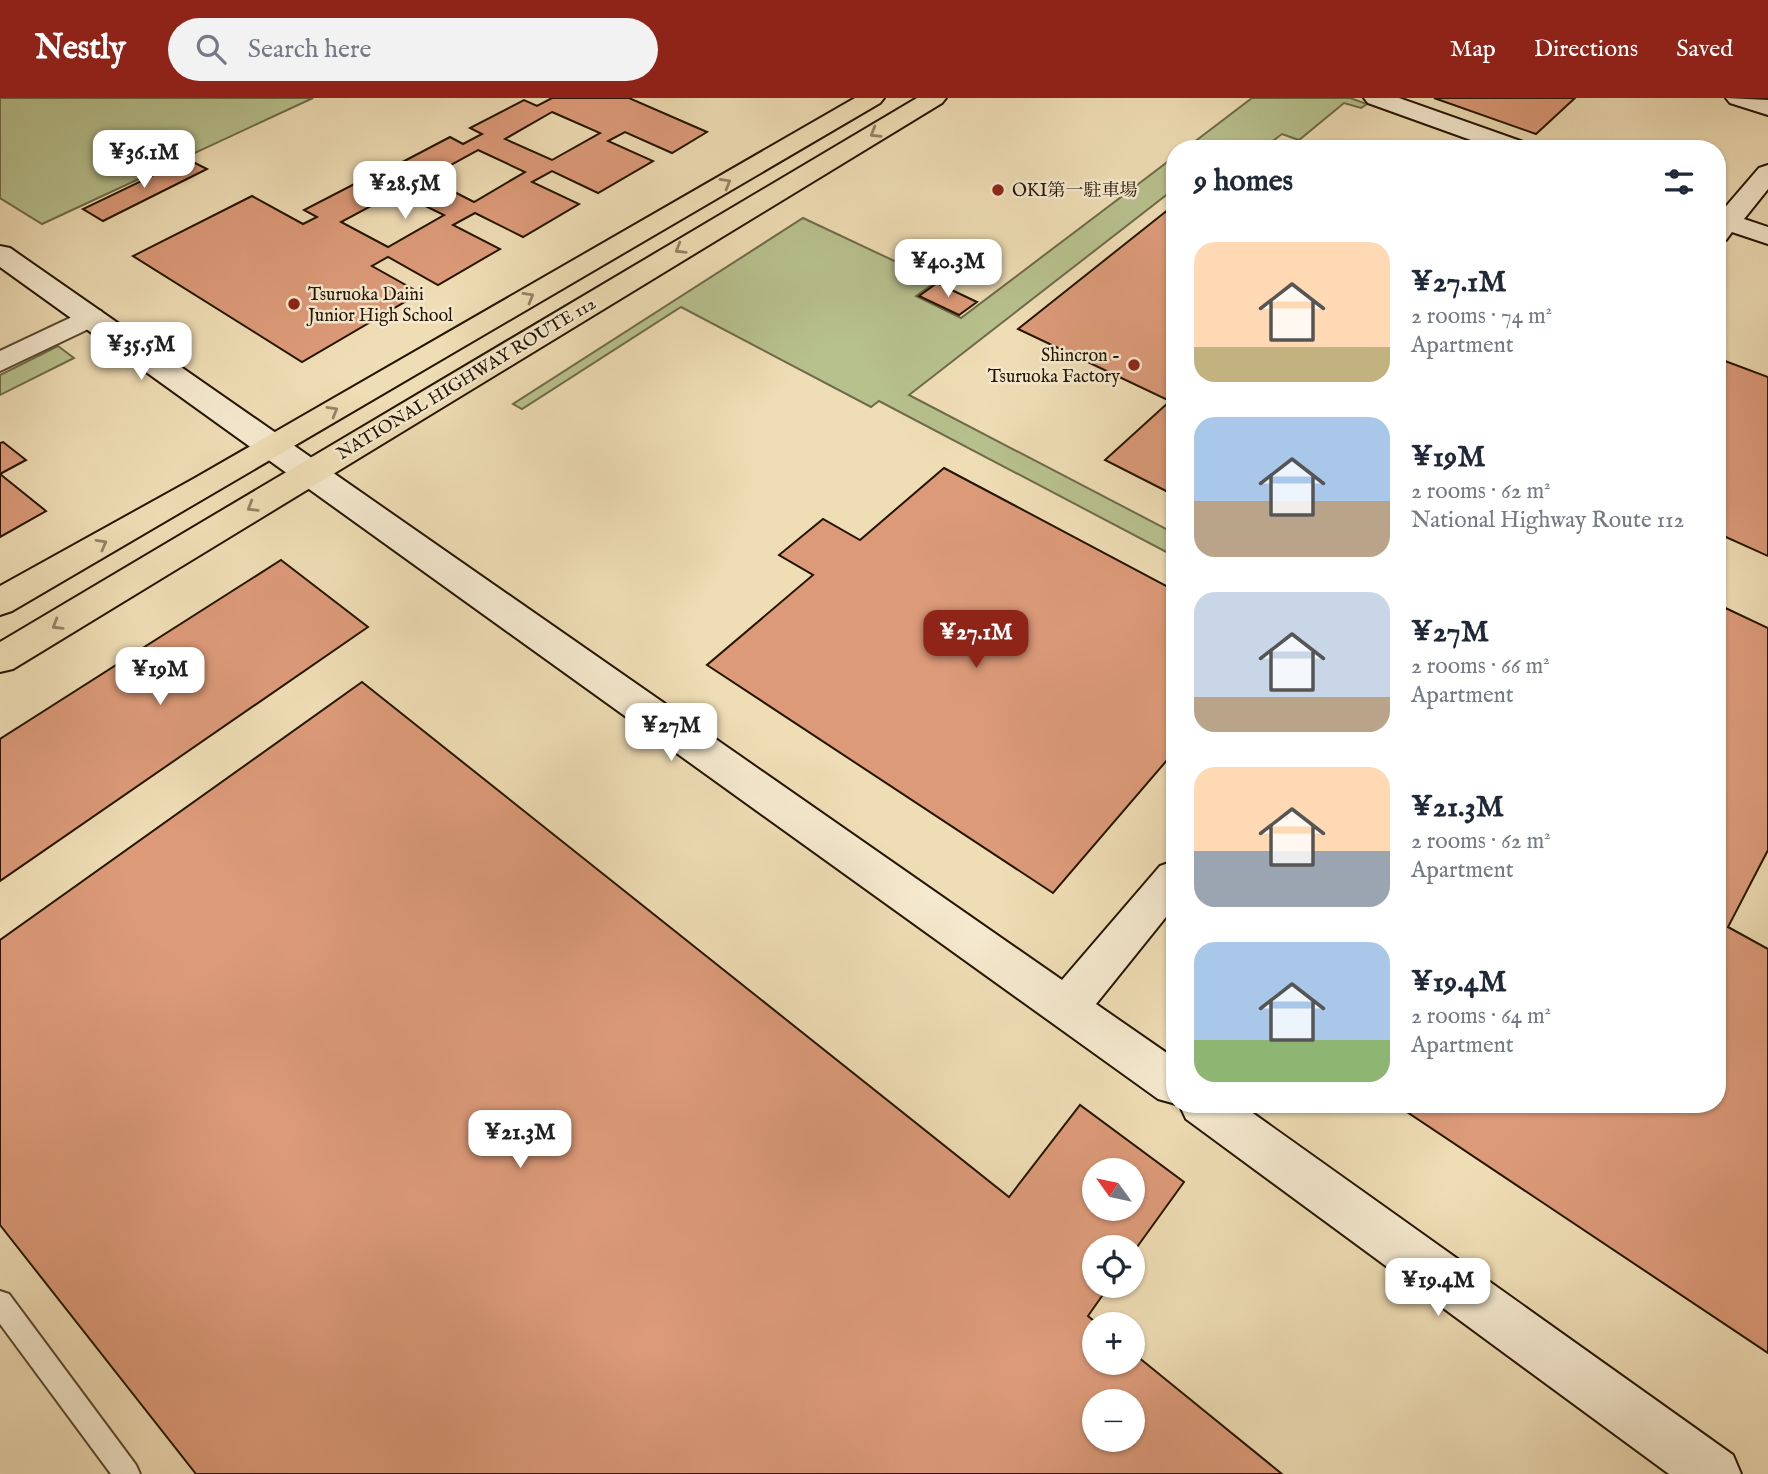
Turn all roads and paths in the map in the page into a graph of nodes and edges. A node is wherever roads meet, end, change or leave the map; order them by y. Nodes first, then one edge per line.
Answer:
1 (872, 98) edge
2 (934, 98) edge
3 (1376, 98) edge
4 (1738, 98) edge
5 (1768, 107) edge
6 (1495, 140) edge
7 (1768, 173) edge
8 (1726, 218) edge
9 (1726, 226) edge
10 (1768, 236) edge
11 (0, 254) edge
12 (91, 317) junction
13 (0, 362) edge
14 (274, 446) junction
15 (310, 472) junction
16 (0, 601) edge
17 (0, 659) edge
18 (1166, 888) edge
19 (1067, 1006) junction
20 (1166, 1078) edge
21 (1214, 1113) edge
22 (0, 1303) edge
23 (127, 1474) edge
24 (1714, 1474) edge

14 -> 1 highway, NATIONAL HIGHWAY ROUTE 112
2 -> 15 highway, NATIONAL HIGHWAY ROUTE 112
3 - 6 street
4 - 5 street
7 - 8 street
9 - 10 street
11 - 12 street
12 - 13 street
12 - 14 street
14 - 15 street
16 -> 14 highway, NATIONAL HIGHWAY ROUTE 112
15 -> 17 highway, NATIONAL HIGHWAY ROUTE 112
15 - 19 street
18 - 19 street
19 - 20 street
21 - 24 street
22 - 23 lane

